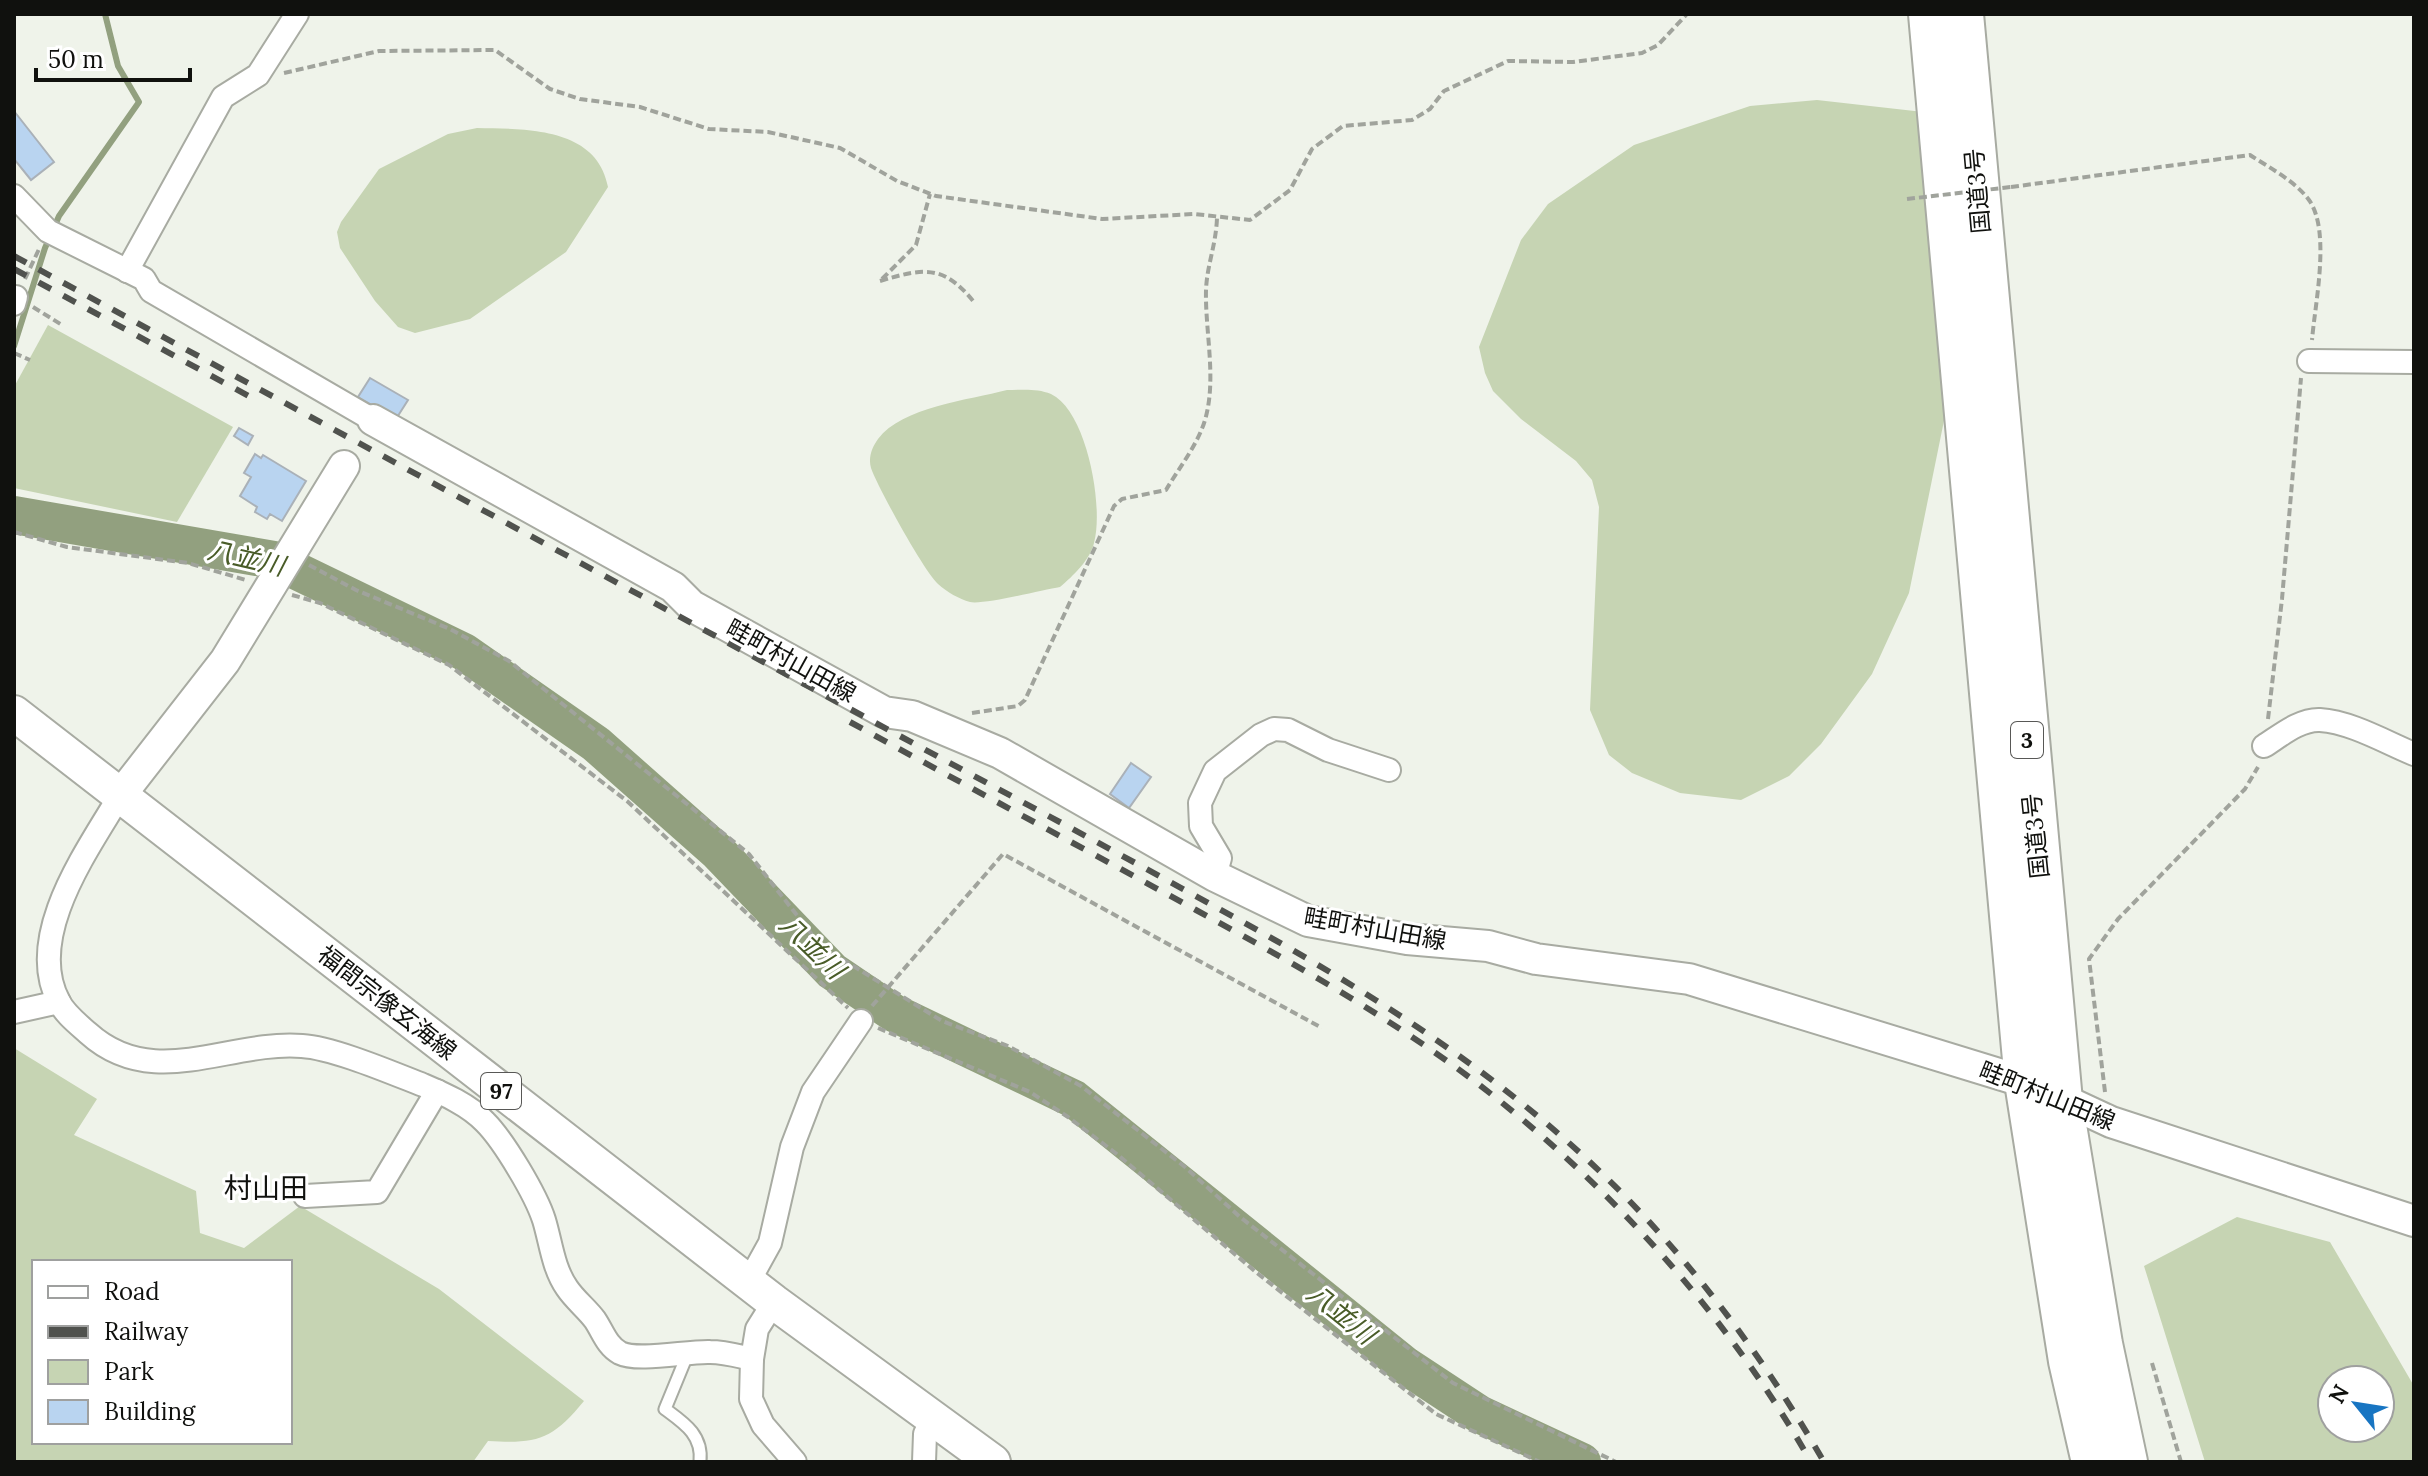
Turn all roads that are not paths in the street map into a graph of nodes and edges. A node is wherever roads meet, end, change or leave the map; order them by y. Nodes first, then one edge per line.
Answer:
1 (297, 14) edge
2 (1929, 14) edge
3 (1963, 14) edge
4 (14, 196) edge
5 (127, 271) junction
6 (2309, 361) road end
7 (2414, 362) edge
8 (373, 420) joint
9 (344, 466) dead end
10 (14, 713) edge
11 (2264, 746) road end
12 (2414, 754) edge
13 (1389, 770) dead end
14 (119, 797) junction
15 (1215, 876) junction
16 (59, 1002) junction
17 (14, 1012) edge
18 (861, 1021) road end
19 (481, 1076) junction
20 (2025, 1082) junction
21 (437, 1091) junction
22 (2062, 1101) junction
23 (462, 1105) junction
24 (305, 1196) dead end
25 (2414, 1221) edge
26 (762, 1292) junction
27 (689, 1352) junction
28 (752, 1359) junction
29 (932, 1419) junction
30 (700, 1462) edge
31 (795, 1462) edge
32 (924, 1462) edge
33 (993, 1462) edge
34 (2092, 1462) edge
35 (2127, 1462) edge

1 - 5 street
2 - 20 highway, 国道3号 / 3
3 - 22 highway, 国道3号 / 3
4 - 5 street
5 - 8 street
6 - 7 street
8 - 15 main road, 畦町村山田線
9 - 14 main road
10 - 14 main road, 福間宗像玄海線 / 97
11 - 12 street
13 - 15 street
14 - 16 street
14 - 19 main road, 福間宗像玄海線 / 97
15 - 20 main road, 畦町村山田線
16 - 17 street
16 - 21 street
18 - 26 street
19 - 23 street
19 - 26 main road, 福間宗像玄海線 / 97
20 - 22 main road, 畦町村山田線
20 - 34 highway, 国道3号 / 3
21 - 23 street
21 - 24 street
22 - 25 main road, 畦町村山田線
22 - 35 highway, 国道3号 / 3
23 - 27 street
26 - 28 street
26 - 29 main road, 福間宗像玄海線 / 97
27 - 28 street
27 - 30 lane
28 - 31 street
29 - 32 street
29 - 33 main road, 福間宗像玄海線 / 97

